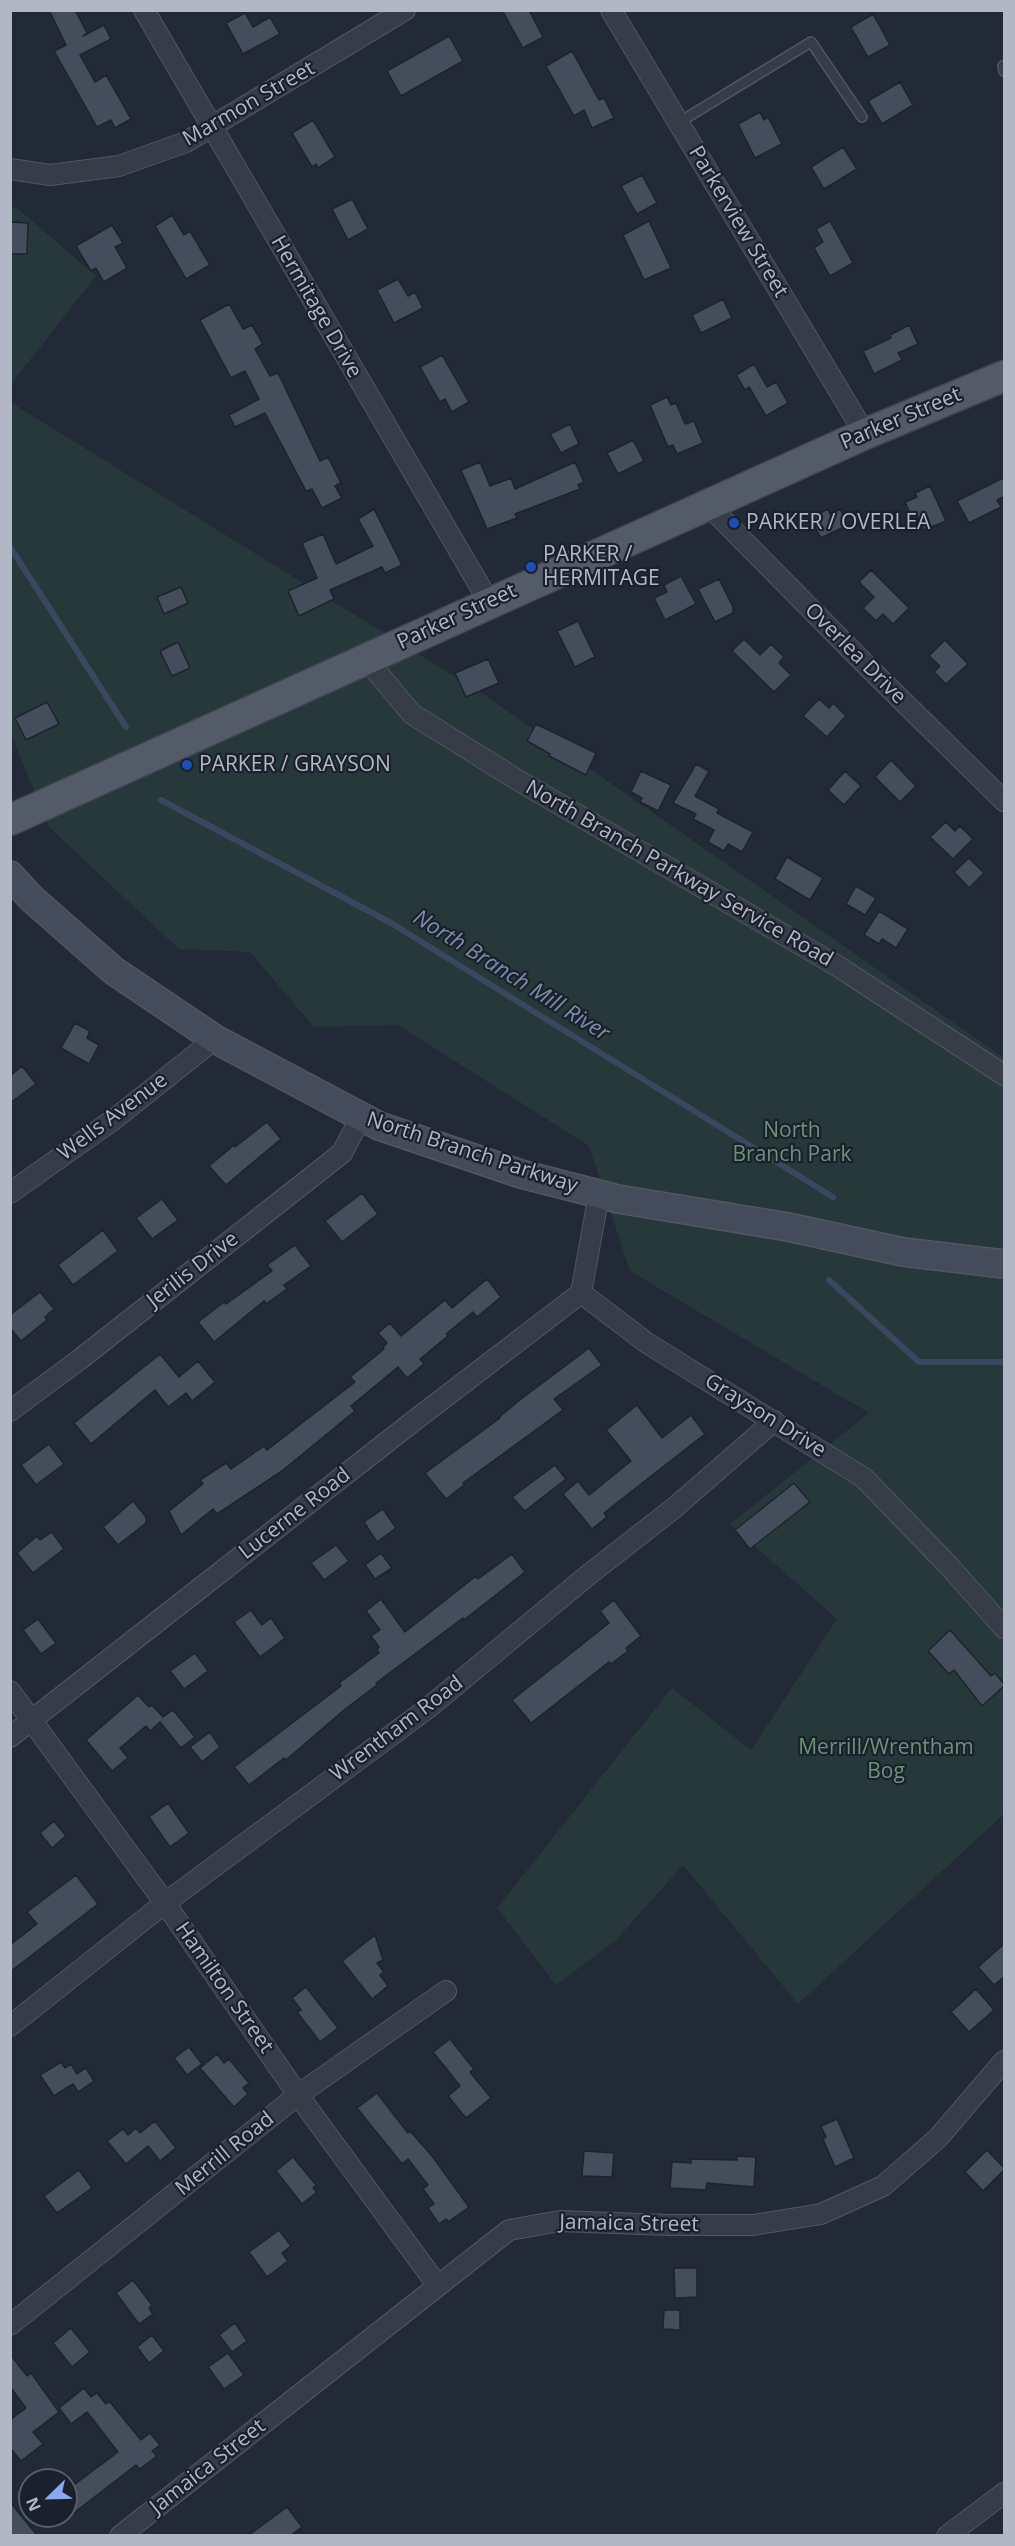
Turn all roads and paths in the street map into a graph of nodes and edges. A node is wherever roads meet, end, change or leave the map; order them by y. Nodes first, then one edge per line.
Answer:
1 (144, 10) edge
2 (405, 10) edge
3 (611, 10) edge
4 (1005, 66) edge
5 (1005, 71) edge
6 (862, 117) dead end
7 (678, 123) junction
8 (211, 128) junction
9 (10, 169) edge
10 (1005, 376) edge
11 (865, 434) junction
12 (707, 504) junction
13 (489, 602) junction
14 (366, 659) junction
15 (1005, 801) edge
16 (10, 820) edge
17 (10, 875) edge
18 (214, 1039) junction
19 (1005, 1075) edge
20 (361, 1117) junction
21 (10, 1193) edge
22 (599, 1194) junction
23 (1005, 1264) edge
24 (581, 1293) junction
25 (10, 1411) edge
26 (774, 1421) junction
27 (1005, 1628) edge
28 (10, 1691) edge
29 (31, 1720) junction
30 (10, 1737) edge
31 (165, 1903) junction
32 (446, 1991) dead end
33 (10, 2026) edge
34 (1005, 2061) edge
35 (298, 2096) junction
36 (438, 2286) junction
37 (10, 2325) edge
38 (1005, 2493) edge
39 (120, 2535) edge
40 (947, 2535) edge

1 - 8 street, Hermitage Drive
2 - 8 street, Marmon Street
3 - 7 street, Parkerview Street
4 - 5 lane
6 - 7 lane
7 - 11 street, Parkerview Street
8 - 9 street, Marmon Street
8 - 13 street, Hermitage Drive
10 - 11 main road, Parker Street
11 - 12 main road, Parker Street
12 - 13 main road, Parker Street
12 - 15 street, Overlea Drive
13 - 14 main road, Parker Street
14 - 16 main road, Parker Street
14 - 19 street, North Branch Parkway Service Road
17 - 18 street, North Branch Parkway
18 - 20 street, North Branch Parkway
18 - 21 street, Wells Avenue
20 - 22 street, North Branch Parkway
20 - 25 street, Jerilis Drive
22 - 23 street, North Branch Parkway
22 - 24 street
24 - 26 street, Grayson Drive
24 - 29 street, Lucerne Road
26 - 27 street, Grayson Drive
26 - 31 street, Wrentham Road
28 - 29 street, Hamilton Street
29 - 30 street, Lucerne Road
29 - 31 street, Hamilton Street
31 - 33 street, Wrentham Road
31 - 35 street, Hamilton Street
32 - 35 street, Merrill Road
34 - 36 street, Jamaica Street
35 - 36 street, Hamilton Street
35 - 37 street, Merrill Road
36 - 39 street, Jamaica Street
38 - 40 street

